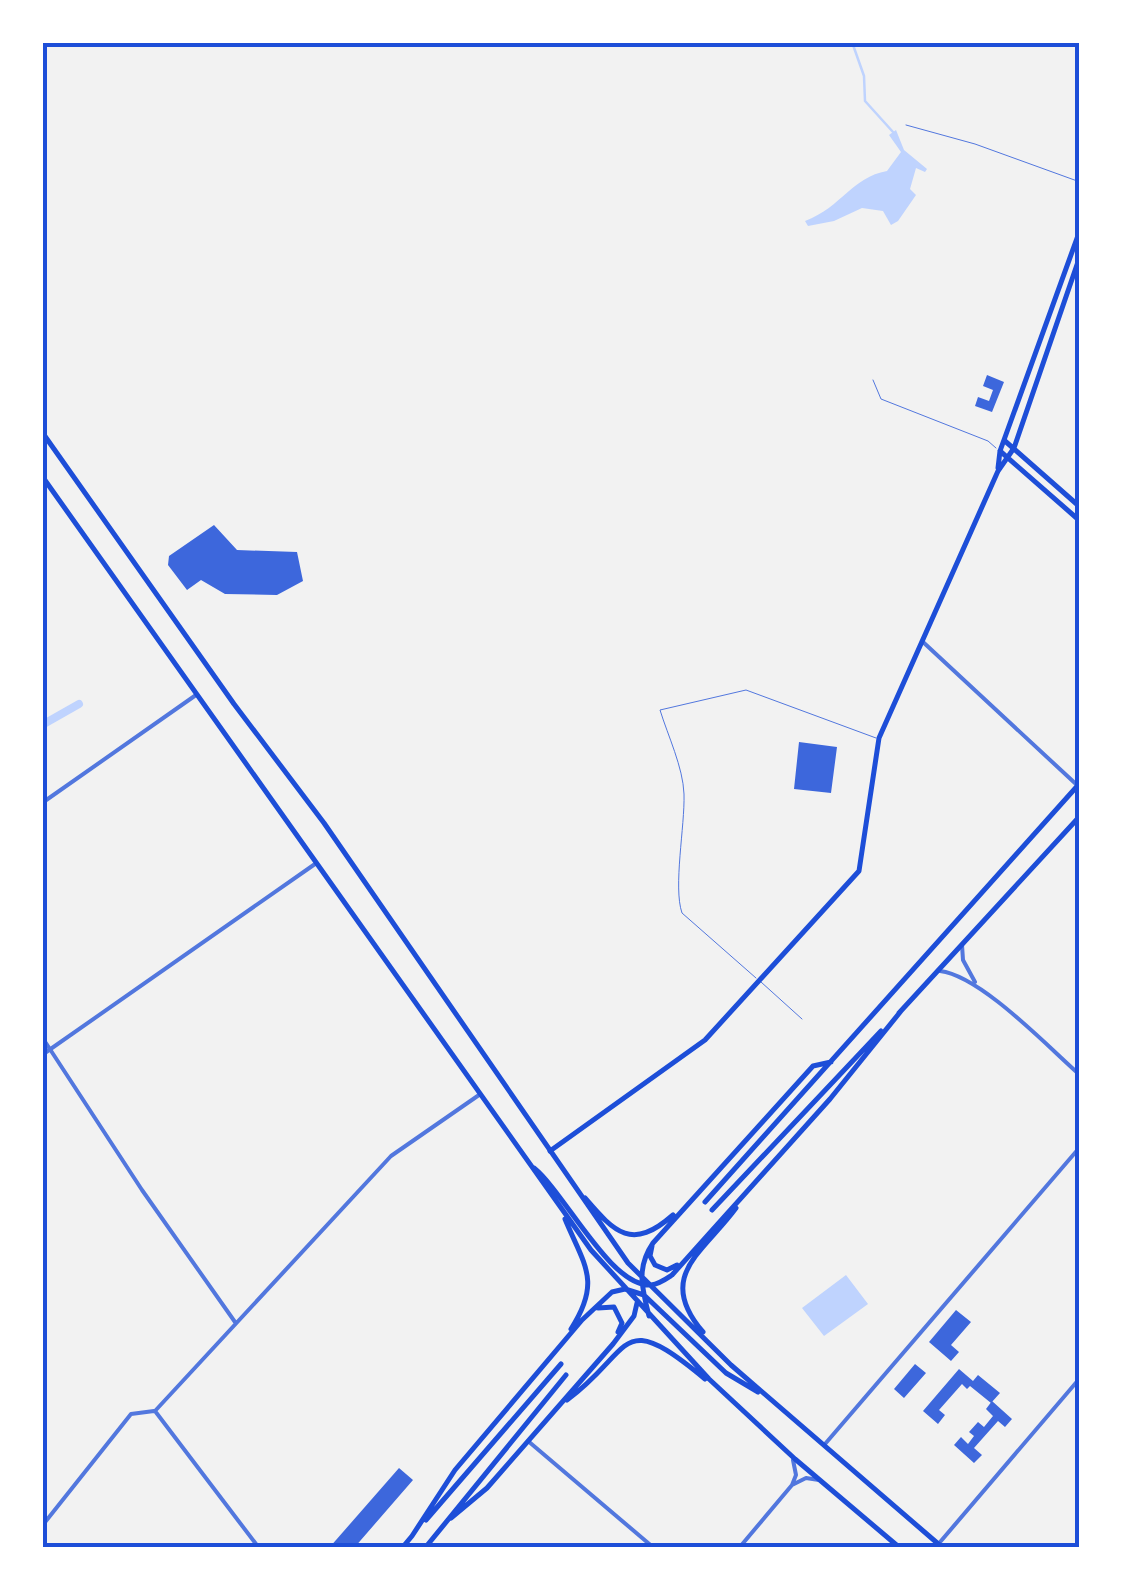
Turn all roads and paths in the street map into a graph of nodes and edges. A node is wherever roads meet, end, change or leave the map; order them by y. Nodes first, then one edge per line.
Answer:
1 (906, 125) dead end
2 (1080, 182) edge
3 (1080, 230) edge
4 (1080, 256) edge
5 (873, 380) dead end
6 (42, 432) edge
7 (988, 441) junction
8 (1005, 441) junction
9 (1014, 448) junction
10 (1000, 451) junction
11 (1009, 457) junction
12 (998, 471) junction
13 (42, 476) edge
14 (1080, 508) edge
15 (1080, 520) edge
16 (923, 642) junction
17 (196, 695) junction
18 (880, 738) junction
19 (1078, 784) edge
20 (42, 803) edge
21 (1080, 816) edge
22 (315, 864) junction
23 (962, 942) junction
24 (935, 971) junction
25 (760, 982) junction
26 (981, 990) junction
27 (901, 1010) junction
28 (802, 1018) dead end
29 (42, 1038) edge
30 (50, 1050) junction
31 (42, 1055) edge
32 (834, 1061) junction
33 (1080, 1075) edge
34 (479, 1095) junction
35 (1080, 1148) edge
36 (550, 1150) junction
37 (528, 1163) junction
38 (756, 1182) junction
39 (571, 1183) junction
40 (697, 1193) junction
41 (705, 1202) dead end
42 (712, 1210) dead end
43 (562, 1212) junction
44 (173, 1234) junction
45 (164, 1240) dead end
46 (653, 1243) junction
47 (628, 1264) junction
48 (682, 1264) junction
49 (633, 1281) junction
50 (644, 1282) junction
51 (625, 1289) junction
52 (635, 1291) junction
53 (644, 1295) junction
54 (637, 1302) junction
55 (593, 1309) junction
56 (650, 1318) junction
57 (235, 1322) junction
58 (612, 1344) junction
59 (556, 1351) junction
60 (562, 1364) dead end
61 (731, 1365) junction
62 (566, 1375) dead end
63 (1080, 1378) edge
64 (773, 1402) junction
65 (556, 1408) junction
66 (155, 1411) junction
67 (749, 1416) junction
68 (528, 1441) junction
69 (824, 1445) junction
70 (788, 1452) junction
71 (823, 1482) junction
72 (792, 1485) junction
73 (451, 1518) junction
74 (42, 1526) edge
75 (412, 1536) junction
76 (939, 1546) edge
77 (259, 1548) edge
78 (402, 1548) edge
79 (425, 1548) edge
80 (654, 1548) edge
81 (739, 1548) edge
82 (900, 1548) edge

1 - 2 lane
3 - 8 main road
4 - 9 main road
5 - 7 lane
6 - 36 main road
7 - 8 lane
7 - 10 lane
8 - 9 main road
8 - 10 main road
9 - 11 main road
9 - 14 main road
10 - 11 main road
10 - 12 main road
11 - 12 main road
11 - 15 main road
12 - 16 main road
13 - 17 main road
16 - 18 main road
16 - 19 street
17 - 20 street
17 - 22 main road
18 - 25 main road
18 - 25 lane
19 - 32 main road
21 - 23 main road
22 - 30 street
22 - 34 main road
23 - 24 main road
23 - 26 street
24 - 26 street
24 - 27 main road
25 - 28 lane
25 - 36 main road
26 - 33 street
27 - 38 main road
27 - 42 main road
29 - 30 street
30 - 31 street
30 - 44 street
32 - 40 main road
32 - 41 main road
34 - 37 main road
34 - 57 street
35 - 69 street
36 - 39 main road
37 - 43 main road
37 - 49 main road
38 - 48 main road
38 - 61 main road
39 - 40 main road
39 - 47 main road
40 - 46 main road
43 - 51 main road
43 - 59 main road
44 - 45 street
44 - 57 street
46 - 48 main road
46 - 50 main road
47 - 49 main road
47 - 50 main road
48 - 50 main road
49 - 50 main road
49 - 52 main road
50 - 53 main road
50 - 61 main road
51 - 52 main road
51 - 54 main road
51 - 55 main road
52 - 53 main road
52 - 54 main road
53 - 56 main road
53 - 64 main road
54 - 56 main road
54 - 58 main road
55 - 58 main road
55 - 59 main road
56 - 67 main road
57 - 66 street
58 - 65 main road
59 - 75 main road
60 - 75 main road
61 - 64 main road
62 - 73 main road
63 - 76 street
64 - 69 main road
65 - 67 main road
65 - 68 main road
66 - 74 street
66 - 77 street
67 - 70 main road
68 - 73 main road
68 - 80 street
69 - 76 main road
70 - 71 main road
70 - 72 street
71 - 72 street
71 - 82 main road
72 - 81 street
73 - 79 main road
75 - 78 main road

